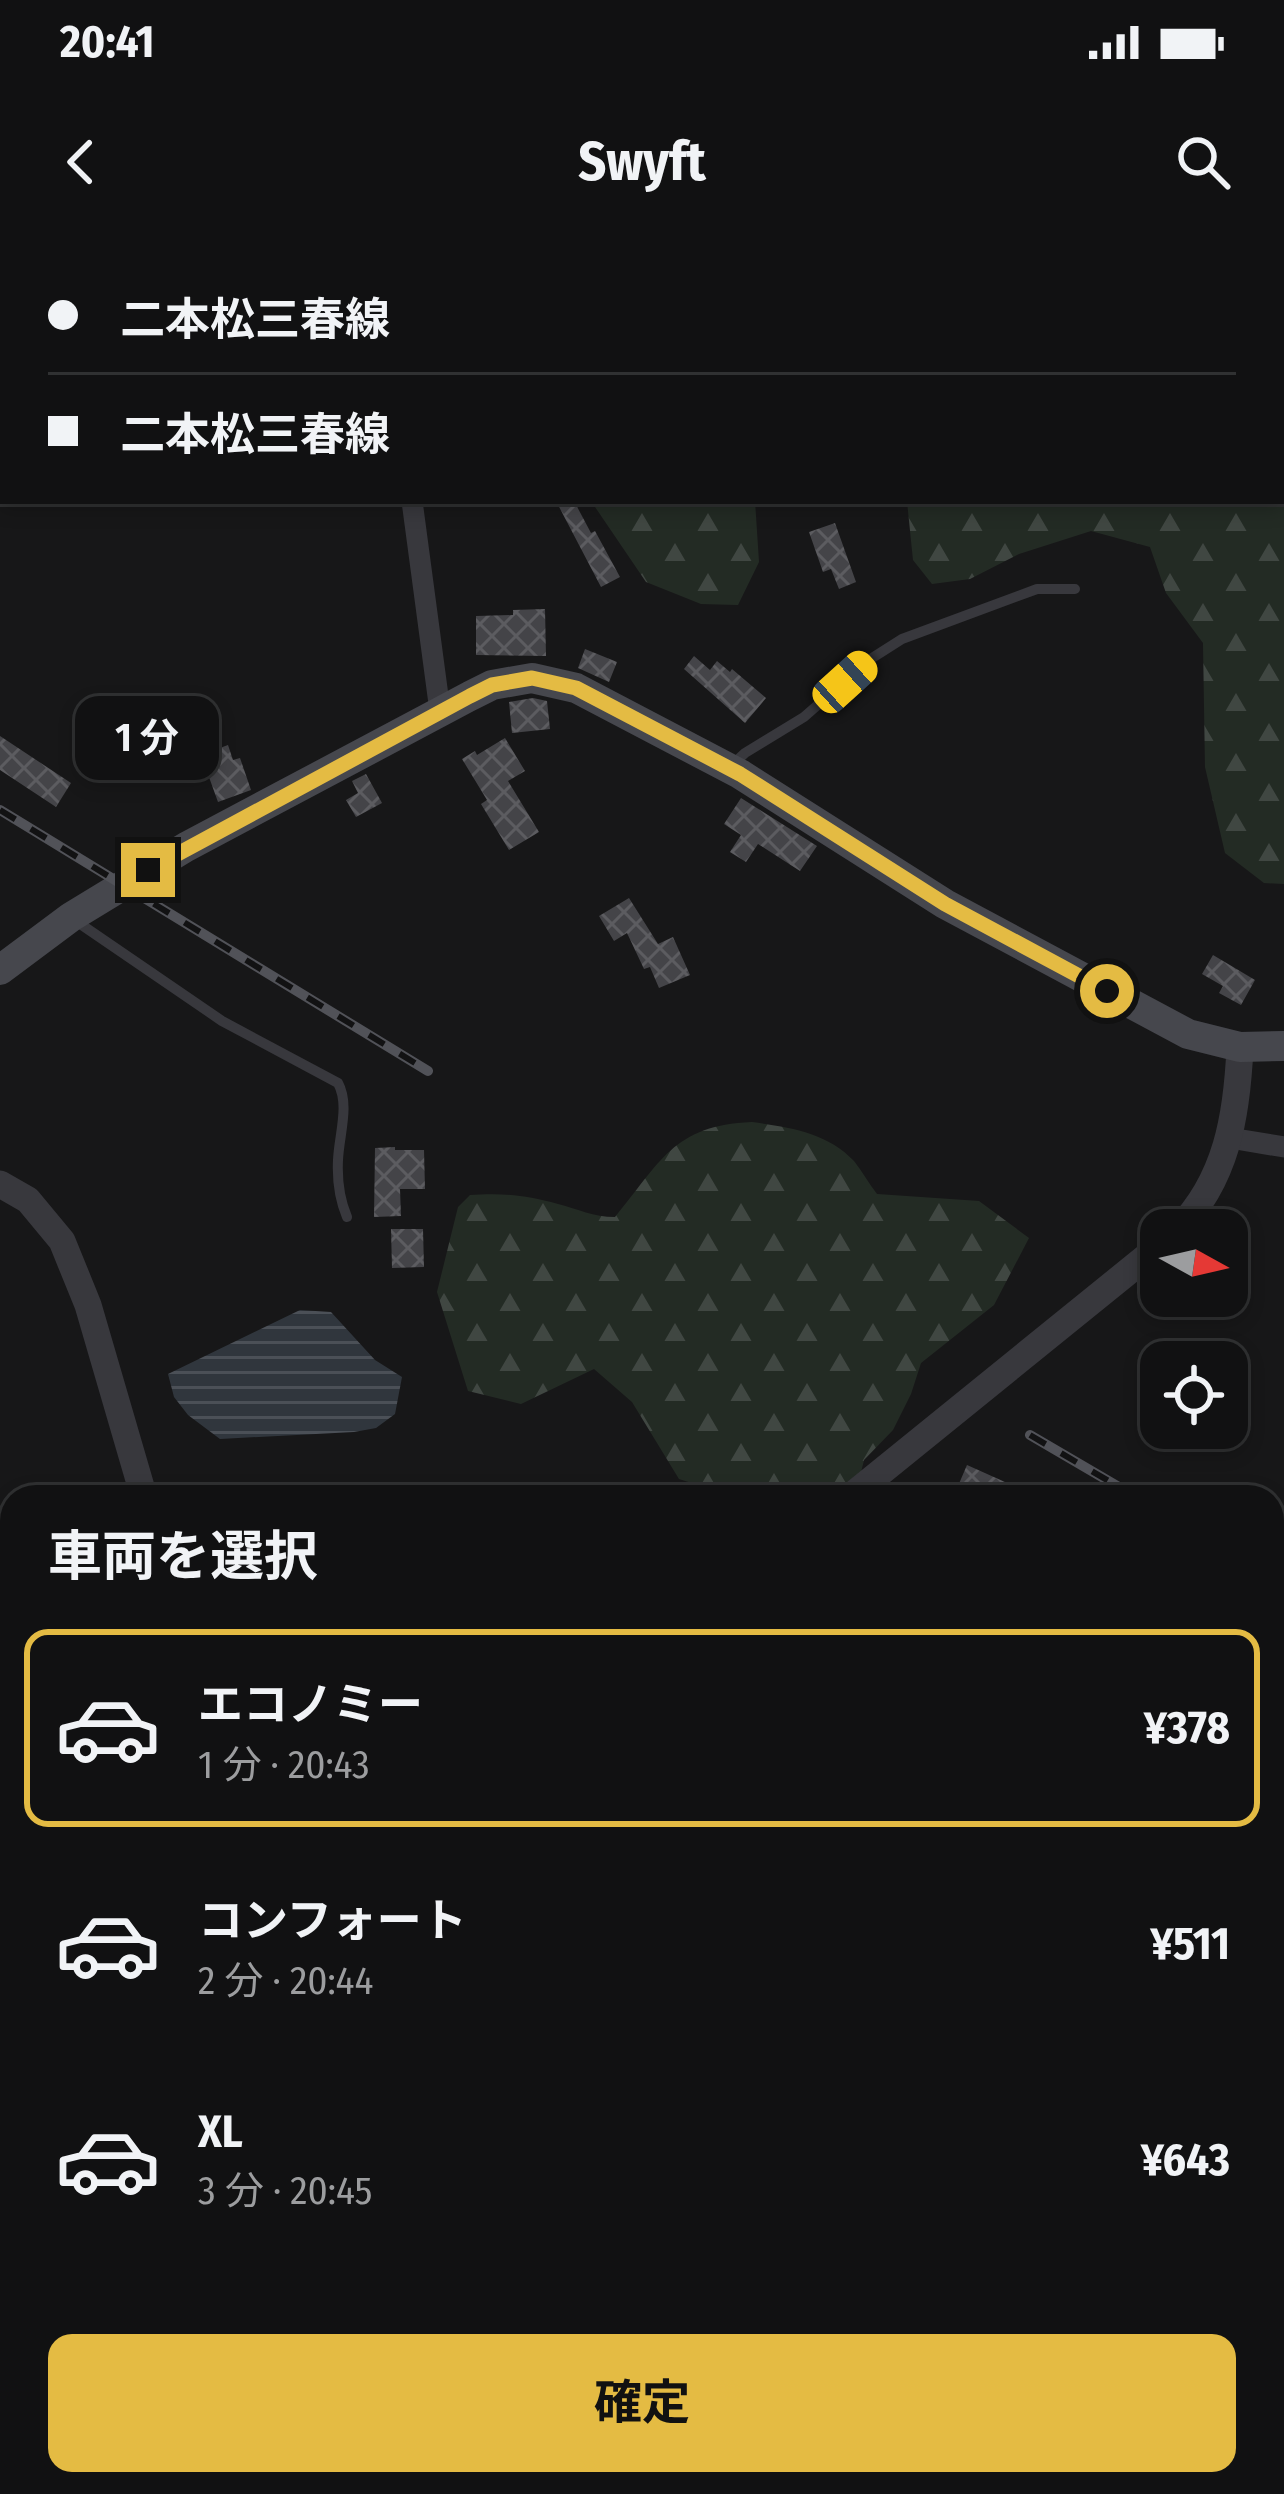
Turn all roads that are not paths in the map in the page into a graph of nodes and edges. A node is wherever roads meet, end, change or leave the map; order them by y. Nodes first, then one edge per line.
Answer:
1 (412, 504) edge
2 (1075, 589) dead end
3 (440, 711) junction
4 (729, 768) junction
5 (70, 917) junction
6 (0, 970) edge
7 (1284, 1046) edge
8 (1240, 1047) junction
9 (1230, 1138) junction
10 (1284, 1148) edge
11 (0, 1184) edge
12 (1196, 1209) edge
13 (347, 1217) dead end
14 (1140, 1262) edge
15 (140, 1485) edge
16 (865, 1485) edge

1 - 3 street
2 - 4 lane
3 - 4 main road
3 - 5 main road
4 - 8 main road
5 - 6 main road
5 - 13 lane
7 - 8 main road
8 - 9 street
9 - 10 street
9 - 12 street
11 - 15 street
14 - 16 street

